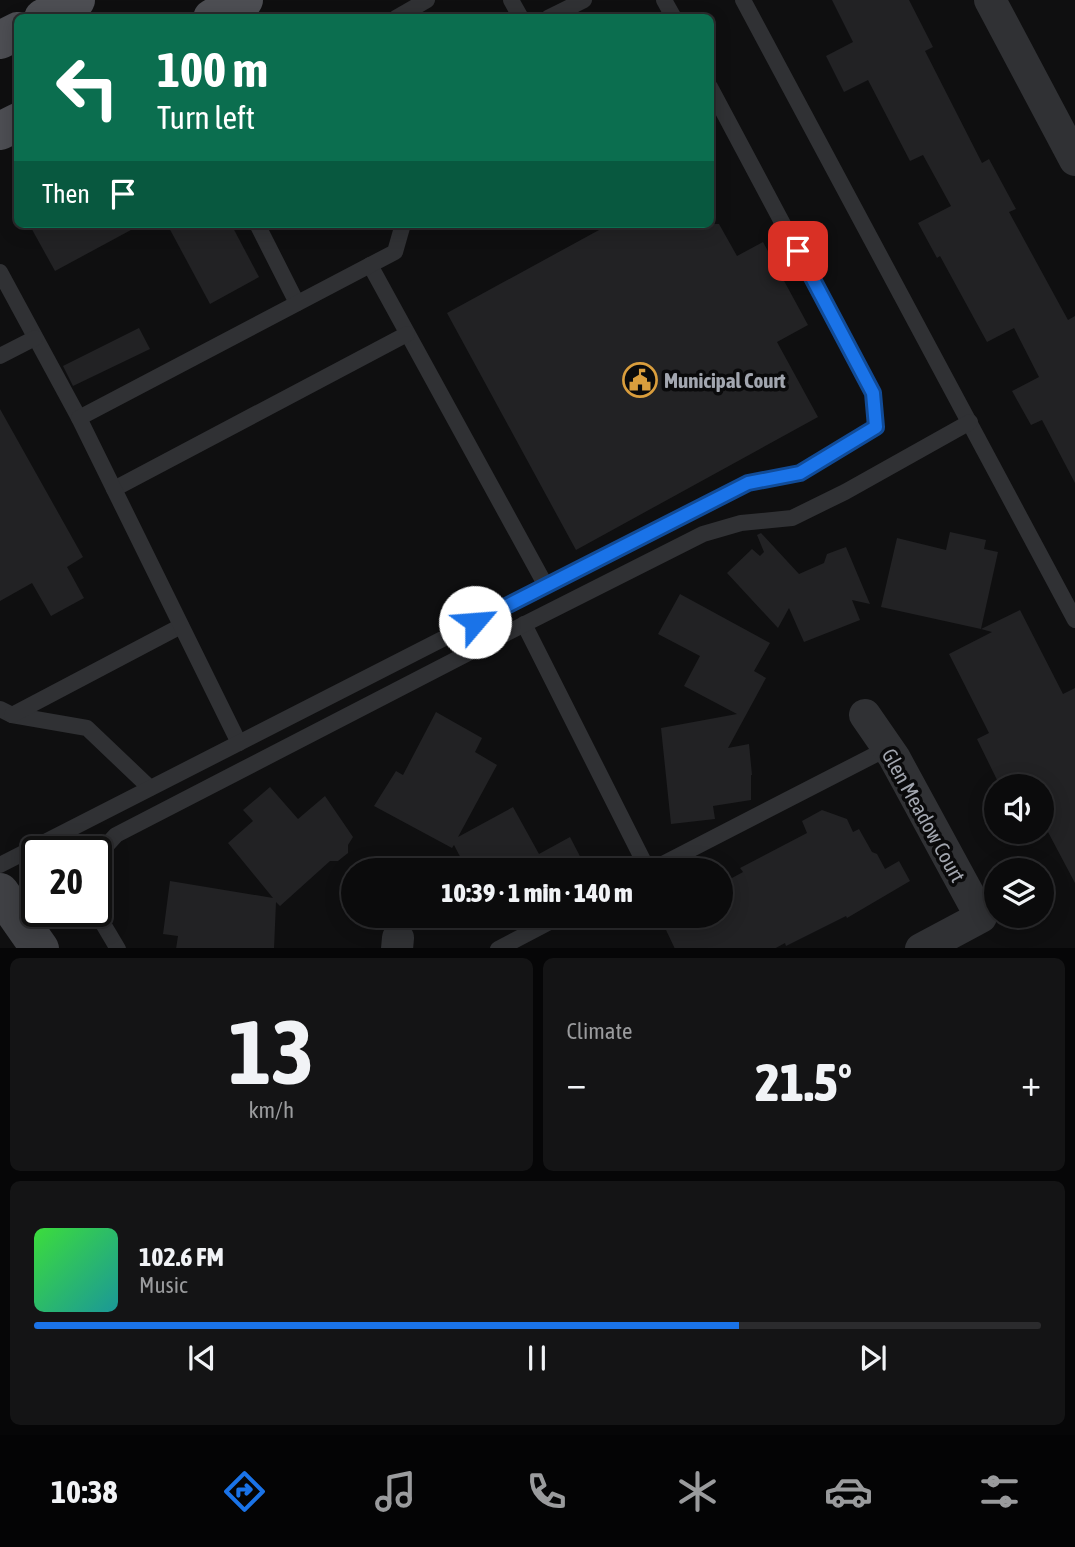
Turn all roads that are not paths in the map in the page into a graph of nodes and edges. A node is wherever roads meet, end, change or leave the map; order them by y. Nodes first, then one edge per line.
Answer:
1 (244, 0) edge
2 (427, 0) edge
3 (584, 0) edge
4 (743, 0) edge
5 (990, 0) edge
6 (219, 14) edge
7 (403, 14) edge
8 (556, 14) edge
9 (714, 95) edge
10 (1075, 160) edge
11 (259, 228) edge
12 (402, 228) edge
13 (370, 265) junction
14 (0, 272) edge
15 (297, 303) junction
16 (407, 334) junction
17 (36, 338) junction
18 (0, 356) edge
19 (79, 418) junction
20 (970, 422) junction
21 (114, 489) junction
22 (546, 586) junction
23 (1075, 620) edge
24 (524, 624) junction
25 (181, 625) junction
26 (6, 712) edge
27 (865, 715) dead end
28 (239, 743) junction
29 (888, 748) junction
30 (150, 788) junction
31 (112, 839) edge
32 (644, 858) edge
33 (673, 858) edge
34 (0, 865) edge
35 (0, 892) edge
36 (105, 927) edge
37 (537, 928) edge
38 (40, 948) edge
39 (118, 948) edge
40 (498, 948) edge
41 (921, 948) edge

1 - 6 main road
2 - 7 lane
3 - 8 lane
4 - 20 lane
5 - 10 street
9 - 22 lane
11 - 15 lane
12 - 13 lane
13 - 15 lane
13 - 16 lane
14 - 17 lane
15 - 19 lane
16 - 21 lane
16 - 22 lane
17 - 18 lane
17 - 19 lane
19 - 21 lane
20 - 23 lane
20 - 24 lane
21 - 25 lane
22 - 28 lane
24 - 31 lane
24 - 32 lane
25 - 26 lane
25 - 28 lane
26 - 30 lane
27 - 29 street, Glen Meadow Court
28 - 30 lane
29 - 33 lane
29 - 41 street, Glen Meadow Court
30 - 34 lane
35 - 38 main road
36 - 39 lane
37 - 40 lane

